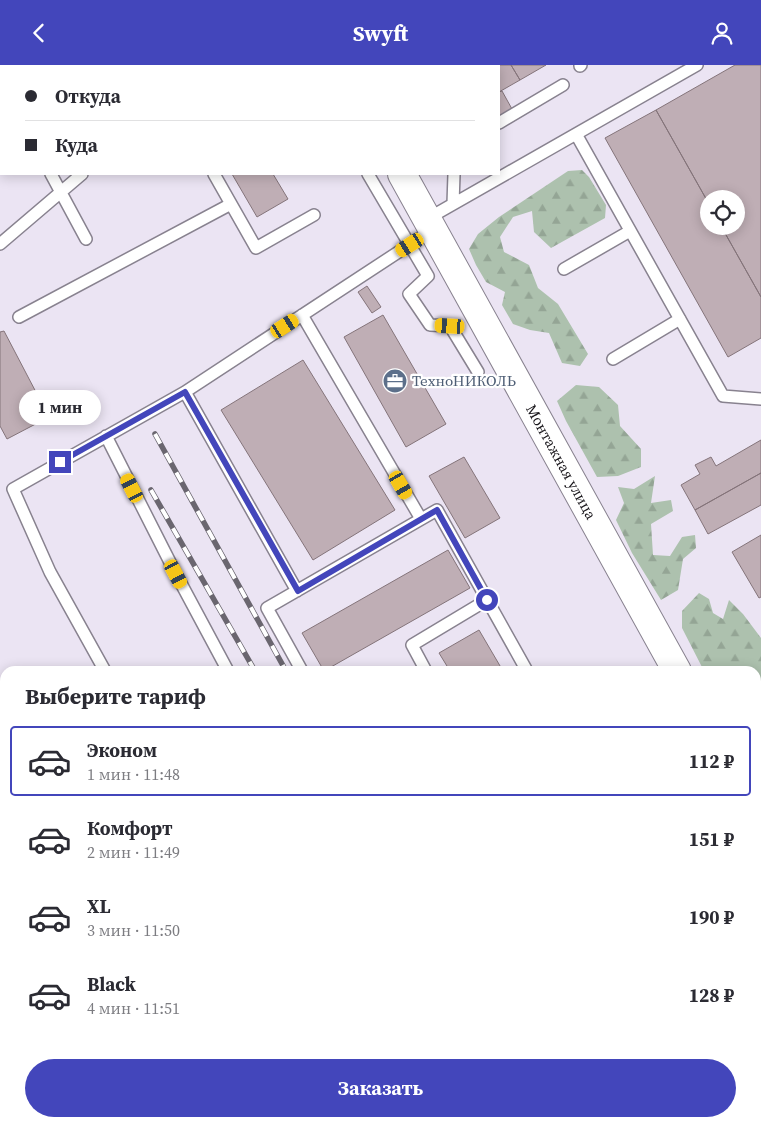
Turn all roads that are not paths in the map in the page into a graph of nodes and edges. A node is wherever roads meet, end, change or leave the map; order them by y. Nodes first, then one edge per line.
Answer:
1 (697, 65) edge
2 (563, 85) dead end
3 (500, 122) edge
4 (576, 134) junction
5 (51, 175) edge
6 (81, 175) edge
7 (215, 175) edge
8 (369, 175) edge
9 (403, 175) edge
10 (454, 175) edge
11 (61, 191) junction
12 (231, 204) junction
13 (453, 204) junction
14 (314, 215) dead end
15 (430, 225) junction
16 (630, 231) junction
17 (86, 239) dead end
18 (0, 244) edge
19 (410, 245) junction
20 (564, 269) dead end
21 (302, 315) junction
22 (19, 317) dead end
23 (680, 319) junction
24 (613, 359) dead end
25 (478, 372) dead end
26 (185, 392) junction
27 (761, 399) edge
28 (106, 436) junction
29 (421, 519) junction
30 (298, 591) junction
31 (487, 600) junction
32 (102, 666) edge
33 (225, 666) edge
34 (299, 666) edge
35 (423, 666) edge
36 (524, 666) edge
37 (674, 666) edge

1 - 4 lane
2 - 3 lane
4 - 13 lane
4 - 16 lane
5 - 11 lane
6 - 11 lane
7 - 12 lane
8 - 19 lane
9 - 15 street, Монтажная улица
10 - 13 lane
11 - 17 lane
11 - 18 lane
12 - 14 lane
12 - 22 lane
13 - 15 lane
15 - 19 lane
15 - 37 street, Монтажная улица
16 - 20 lane
16 - 23 lane
19 - 21 lane
19 - 25 lane
21 - 26 lane
21 - 29 lane
23 - 24 lane
23 - 27 lane
26 - 28 lane
26 - 30 lane
28 - 32 lane
28 - 33 lane
29 - 30 lane
29 - 31 lane
30 - 34 lane
31 - 35 lane
31 - 36 lane

